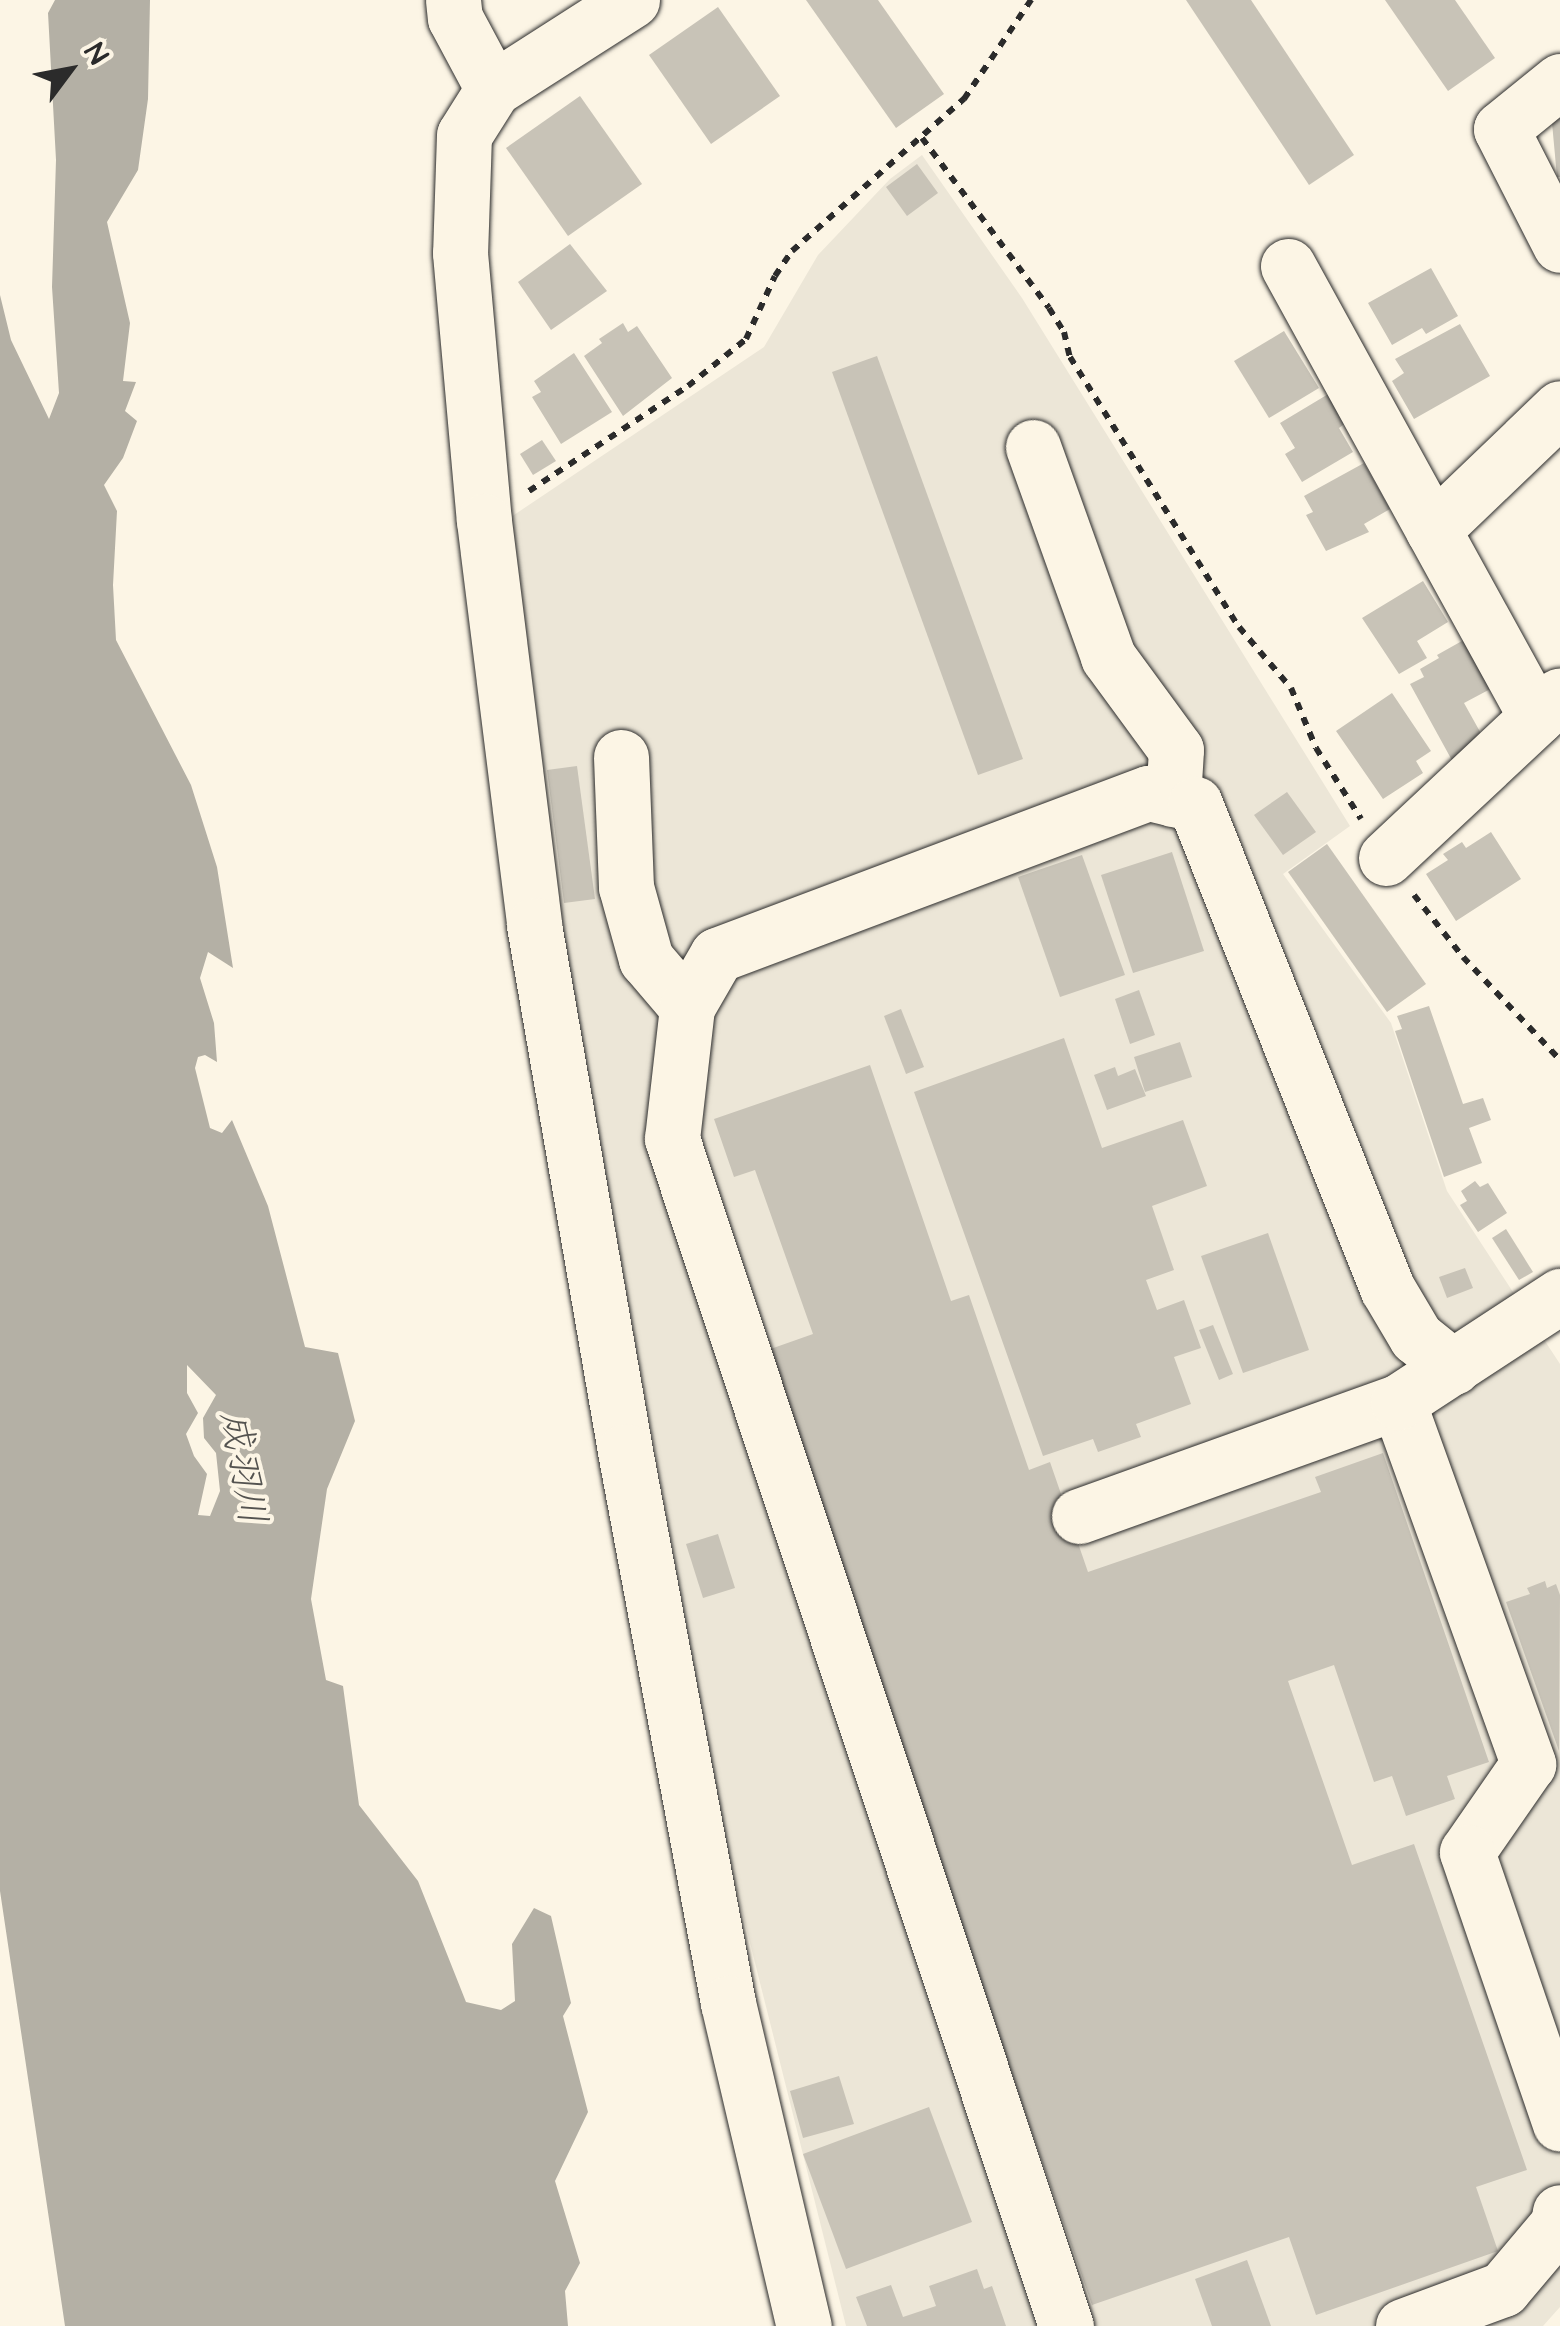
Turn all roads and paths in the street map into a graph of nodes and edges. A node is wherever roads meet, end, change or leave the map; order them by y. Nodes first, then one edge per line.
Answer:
1 (453, 0) edge
2 (632, 0) edge
3 (1030, 0) edge
4 (1560, 81) edge
5 (493, 89) junction
6 (922, 138) junction
7 (1560, 246) edge
8 (1288, 266) dead end
9 (1560, 408) edge
10 (1033, 447) dead end
11 (484, 521) junction
12 (1433, 530) junction
13 (1548, 706) edge
14 (621, 756) dead end
15 (1173, 798) junction
16 (1386, 858) junction
17 (687, 1007) junction
18 (1560, 1060) edge
19 (1545, 1307) edge
20 (1453, 1367) junction
21 (1398, 1402) junction
22 (1079, 1516) dead end
23 (1560, 2122) edge
24 (1560, 2212) edge
25 (804, 2326) edge
26 (1066, 2326) edge
27 (1404, 2326) edge

1 - 5 street
2 - 5 street
3 - 6 path
4 - 7 street
5 - 11 street
6 - 11 path
6 - 16 path
8 - 12 street
9 - 12 street
10 - 15 street
11 - 25 street
12 - 13 street
13 - 16 street
14 - 17 street
15 - 17 street
15 - 20 street
16 - 18 path
17 - 26 street
19 - 20 street
20 - 21 street
21 - 22 street
21 - 23 street
24 - 27 street

